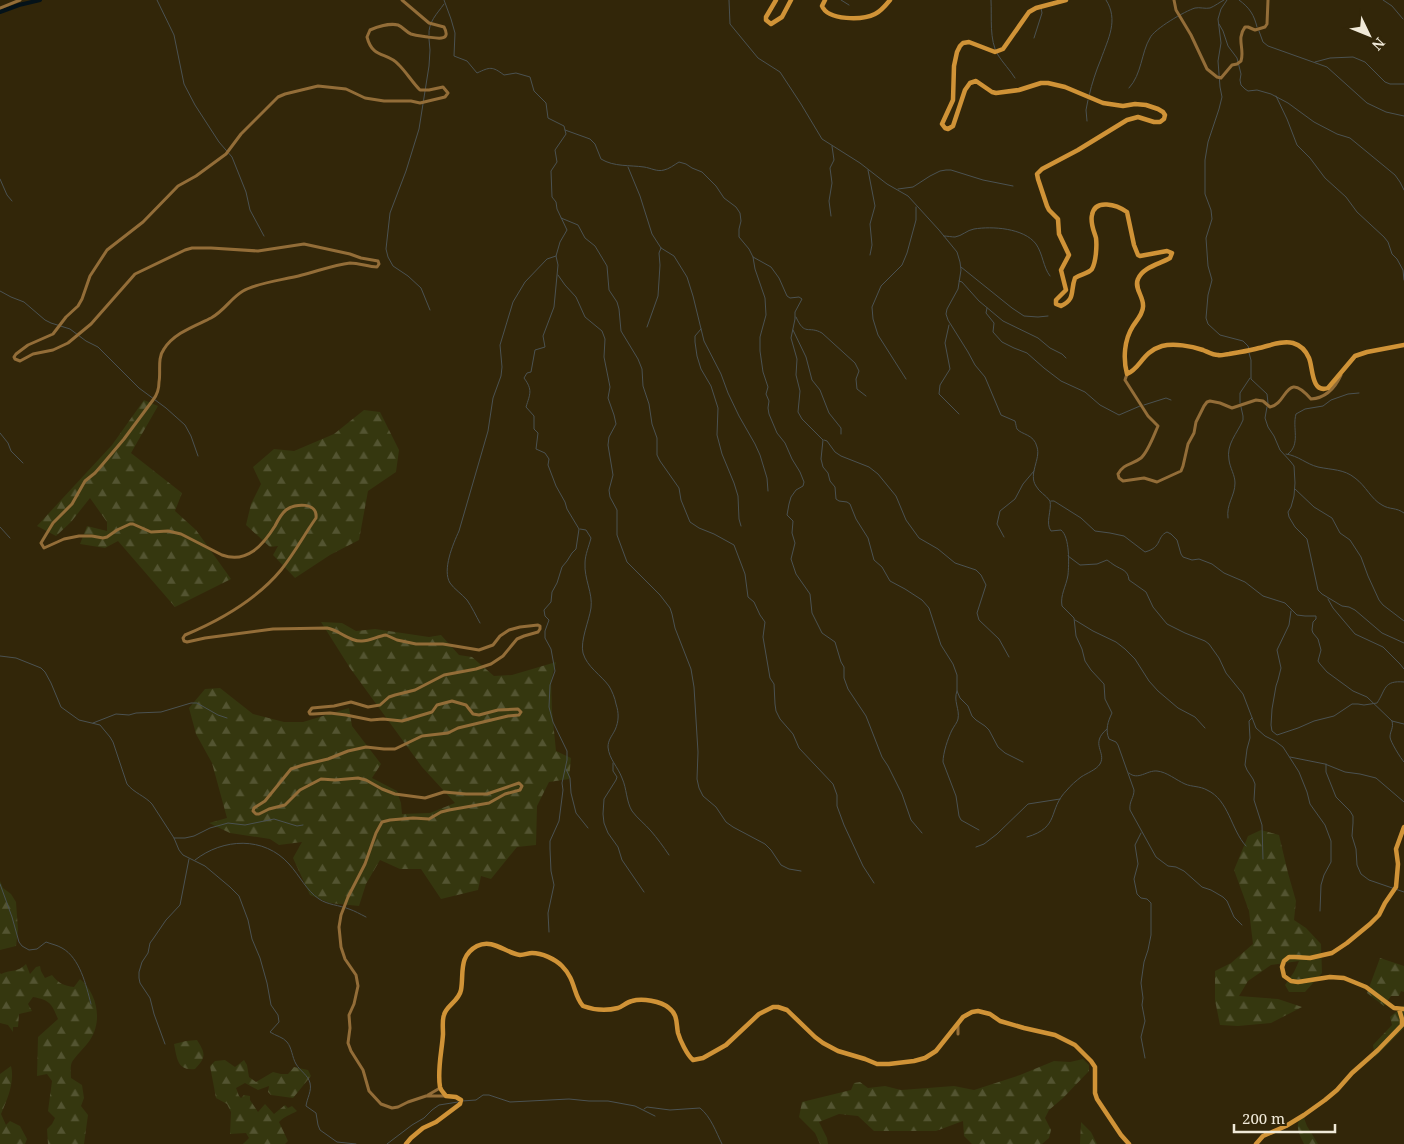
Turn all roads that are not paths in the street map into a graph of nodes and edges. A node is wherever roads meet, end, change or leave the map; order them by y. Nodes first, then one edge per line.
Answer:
1 (20, 0) edge
2 (402, 0) edge
3 (776, 0) edge
4 (791, 0) edge
5 (825, 0) edge
6 (890, 0) edge
7 (1066, 0) edge
8 (1174, 0) edge
9 (1268, 0) edge
10 (0, 8) edge
11 (1404, 345) edge
12 (1342, 370) junction
13 (1127, 374) junction
14 (1404, 827) edge
15 (1402, 1009) edge
16 (958, 1023) junction
17 (1403, 1025) edge
18 (958, 1034) dead end
19 (440, 1088) junction
20 (428, 1096) junction
21 (446, 1096) junction
22 (406, 1144) edge
23 (1129, 1144) edge
24 (1256, 1144) edge

1 - 10 street
2 - 20 street
3 - 4 street
5 - 6 street
7 - 13 street
8 - 9 street
11 - 12 street
12 - 13 street
12 - 13 street
14 - 15 street
15 - 17 street
16 - 18 street
16 - 19 street
16 - 23 street
17 - 24 street
19 - 20 street
19 - 21 street
20 - 21 street
21 - 22 street

